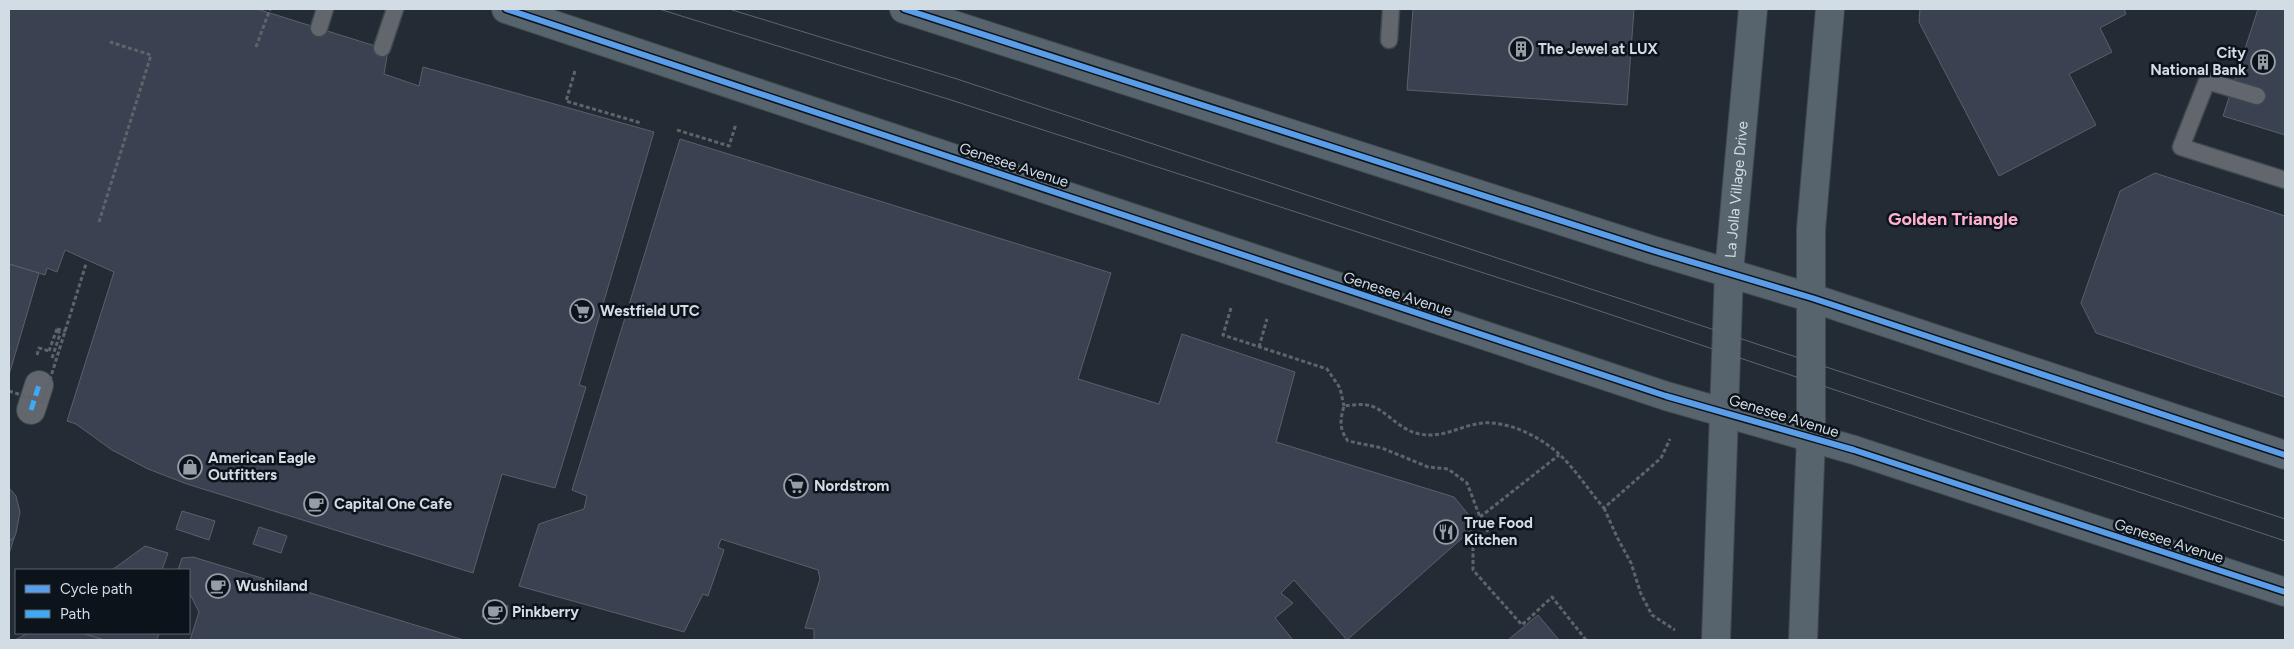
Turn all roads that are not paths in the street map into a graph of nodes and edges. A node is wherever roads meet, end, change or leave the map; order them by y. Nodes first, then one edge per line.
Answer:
1 (325, 9) edge
2 (395, 9) edge
3 (506, 9) edge
4 (904, 9) edge
5 (1391, 9) edge
6 (1753, 9) edge
7 (1830, 9) edge
8 (319, 28) dead end
9 (1389, 40) dead end
10 (382, 48) dead end
11 (2257, 96) dead end
12 (2285, 180) edge
13 (1729, 272) junction
14 (1812, 298) junction
15 (1724, 411) junction
16 (1811, 437) junction
17 (2285, 455) edge
18 (2285, 592) edge
19 (1716, 640) edge
20 (1803, 640) edge

1 - 8 lane
2 - 10 lane
3 - 15 main road, Genesee Avenue
4 - 13 main road
5 - 9 lane
6 - 13 main road, La Jolla Village Drive
7 - 14 main road
11 - 12 lane
13 - 14 main road
13 - 15 main road, La Jolla Village Drive
14 - 16 main road
14 - 17 main road
15 - 16 main road, Genesee Avenue
15 - 19 main road, La Jolla Village Drive
16 - 18 main road, Genesee Avenue
16 - 20 main road

